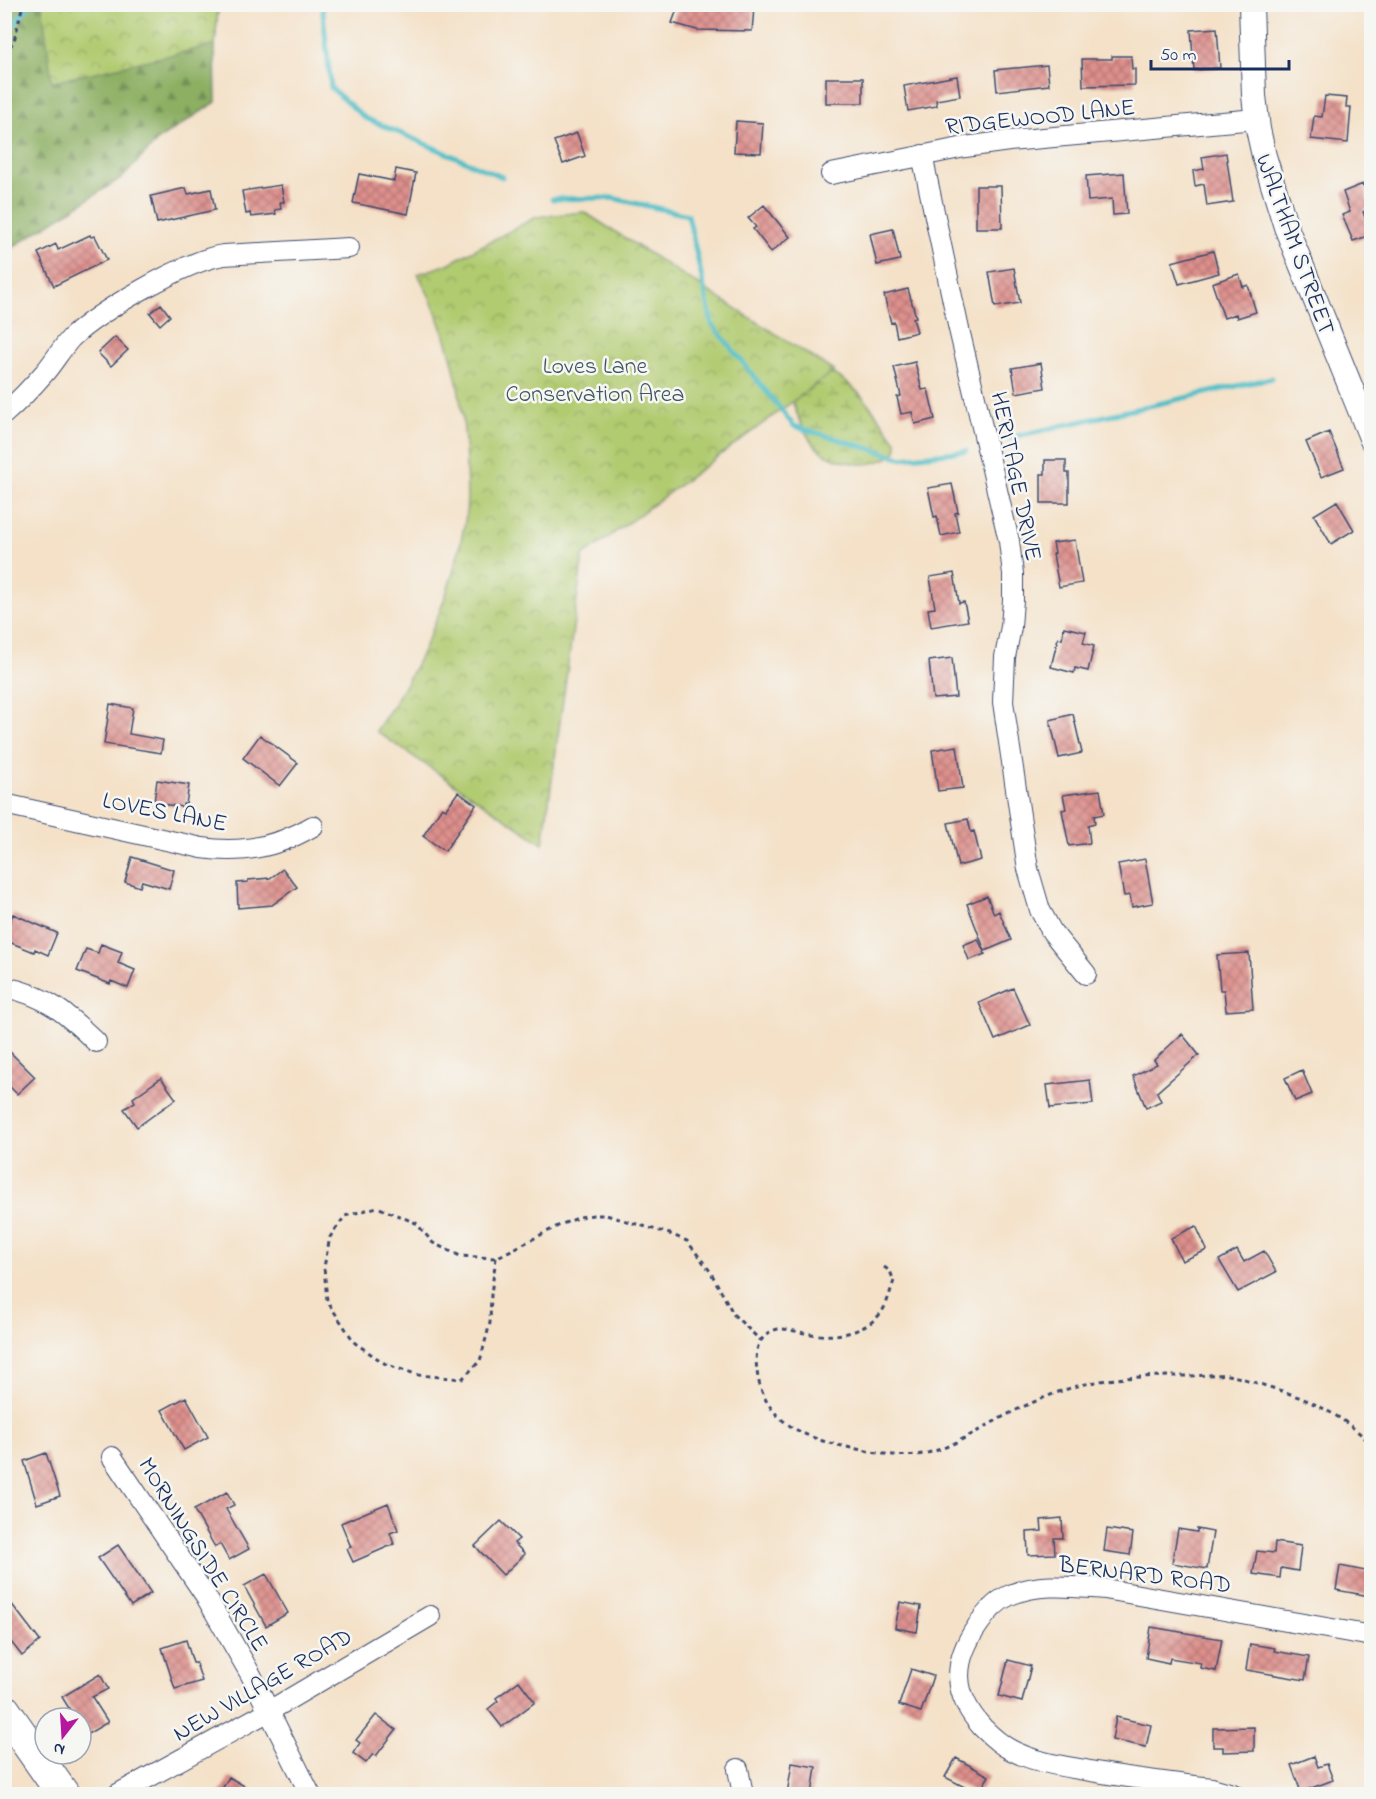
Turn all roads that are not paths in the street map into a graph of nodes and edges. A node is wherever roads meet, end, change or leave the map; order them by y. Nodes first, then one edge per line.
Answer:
1 (1251, 4) edge
2 (1256, 119) junction
3 (922, 155) junction
4 (831, 174) dead end
5 (349, 248) dead end
6 (4, 414) edge
7 (1371, 440) edge
8 (4, 804) edge
9 (313, 826) dead end
10 (1086, 974) dead end
11 (4, 987) edge
12 (96, 1042) dead end
13 (112, 1457) dead end
14 (430, 1616) dead end
15 (1371, 1636) edge
16 (4, 1710) edge
17 (269, 1711) junction
18 (738, 1769) dead end
19 (63, 1794) edge
20 (118, 1794) edge
21 (310, 1794) edge
22 (743, 1794) edge
23 (1233, 1794) edge

1 - 2 street, WALTHAM STREET
2 - 3 street, RIDGEWOOD LANE
2 - 7 street, WALTHAM STREET
3 - 4 street, RIDGEWOOD LANE
3 - 10 street, HERITAGE DRIVE
5 - 6 street
8 - 9 street, LOVES LANE
11 - 12 street
13 - 17 street, MORNINGSIDE CIRCLE
14 - 17 street, NEW VILLAGE ROAD
15 - 23 street, BERNARD ROAD
16 - 19 highway
17 - 20 street, NEW VILLAGE ROAD
17 - 21 street, MORNINGSIDE CIRCLE
18 - 22 street

